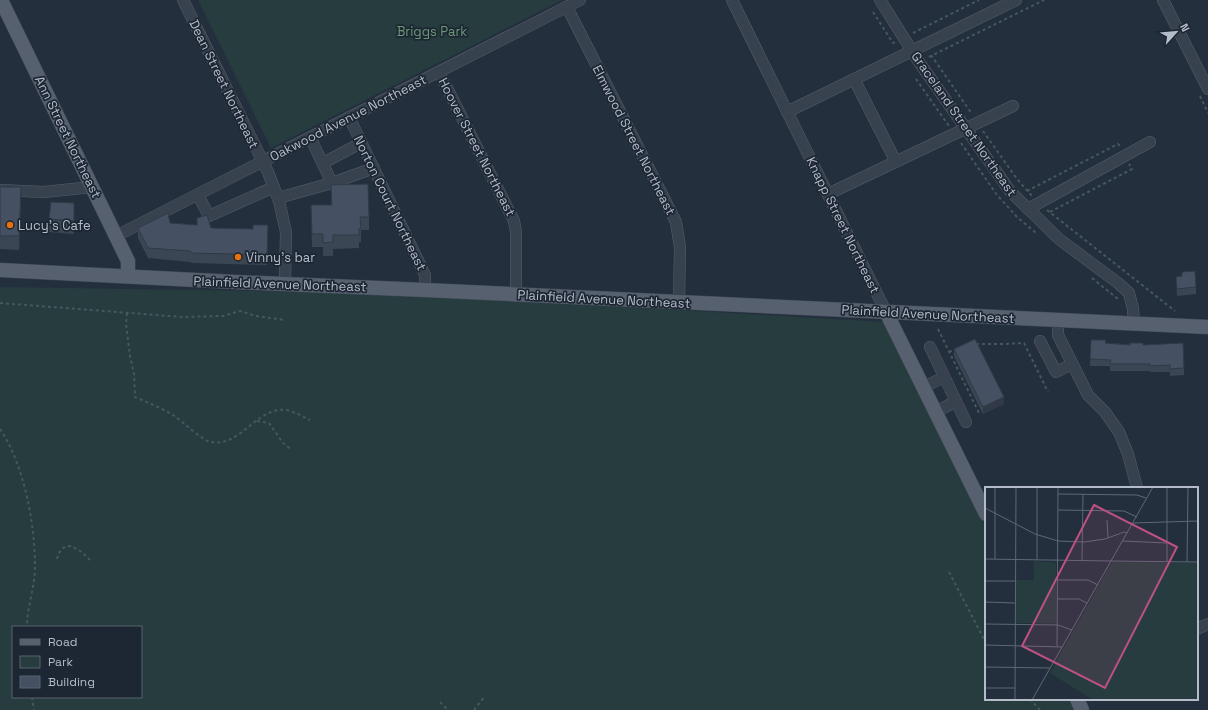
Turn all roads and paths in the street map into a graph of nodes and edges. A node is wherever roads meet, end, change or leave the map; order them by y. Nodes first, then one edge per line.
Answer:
1 (1, 0) edge
2 (183, 0) edge
3 (580, 0) edge
4 (732, 0) edge
5 (880, 0) edge
6 (979, 0) edge
7 (1016, 0) edge
8 (1044, 0) edge
9 (1163, 0) edge
10 (871, 6) dead end
11 (567, 7) junction
12 (910, 28) dead end
13 (908, 35) junction
14 (924, 45) junction
15 (912, 51) junction
16 (931, 56) junction
17 (919, 62) junction
18 (439, 72) junction
19 (854, 79) junction
20 (1208, 89) edge
21 (1014, 106) dead end
22 (788, 112) junction
23 (349, 117) junction
24 (978, 123) junction
25 (965, 128) junction
26 (310, 137) junction
27 (1150, 142) dead end
28 (361, 143) junction
29 (263, 162) junction
30 (896, 162) junction
31 (323, 163) junction
32 (374, 168) junction
33 (332, 183) junction
34 (92, 187) junction
35 (0, 190) edge
36 (276, 192) junction
37 (828, 194) junction
38 (198, 195) junction
39 (1039, 203) junction
40 (1028, 210) junction
41 (116, 236) junction
42 (0, 270) edge
43 (128, 276) junction
44 (285, 284) junction
45 (425, 290) junction
46 (516, 294) junction
47 (0, 303) edge
48 (679, 303) junction
49 (1175, 311) dead end
50 (886, 312) junction
51 (127, 313) junction
52 (285, 320) dead end
53 (1058, 320) junction
54 (1134, 324) junction
55 (1208, 327) edge
56 (938, 329) dead end
57 (1040, 342) dead end
58 (969, 344) edge
59 (930, 347) dead end
60 (955, 349) edge
61 (949, 352) junction
62 (1072, 364) junction
63 (944, 376) junction
64 (924, 386) junction
65 (1048, 392) dead end
66 (956, 401) junction
67 (936, 412) junction
68 (980, 415) dead end
69 (310, 420) dead end
70 (256, 421) junction
71 (966, 422) dead end
72 (0, 429) edge
73 (292, 450) dead end
74 (1137, 487) edge
75 (985, 512) edge
76 (57, 559) dead end
77 (91, 561) dead end
78 (949, 572) dead end
79 (27, 626) edge
80 (985, 641) edge
81 (485, 696) dead end
82 (32, 698) edge
83 (1031, 700) edge
84 (1077, 700) edge
85 (440, 702) dead end
86 (34, 710) edge
87 (448, 710) edge
88 (474, 710) edge
89 (1040, 710) edge
90 (1082, 710) edge

1 - 34 main road, Ann Street Northeast
2 - 29 street, Dean Street Northeast
3 - 11 street, Oakwood Avenue Northeast
4 - 22 street, Knapp Street Northeast
5 - 13 street, Graceland Street Northeast
6 - 13 path
7 - 14 street
8 - 16 path
9 - 20 street
10 - 13 path
11 - 18 street, Oakwood Avenue Northeast
11 - 48 street, Elmwood Street Northeast
12 - 13 path
13 - 14 path
13 - 15 street, Graceland Street Northeast
14 - 15 street
14 - 16 path
15 - 17 street, Graceland Street Northeast
15 - 19 street
16 - 17 path
16 - 24 path
17 - 25 street, Graceland Street Northeast
18 - 23 street, Oakwood Avenue Northeast
18 - 46 street, Hoover Street Northeast
19 - 22 street
19 - 30 street
21 - 24 street
22 - 37 street, Knapp Street Northeast
23 - 26 street, Oakwood Avenue Northeast
23 - 28 street, Norton Court Northeast
24 - 25 street
24 - 39 path
25 - 30 street
25 - 40 street, Graceland Street Northeast
26 - 29 street, Oakwood Avenue Northeast
26 - 31 street
27 - 39 street
28 - 31 street
28 - 32 street, Norton Court Northeast
29 - 36 street, Dean Street Northeast
29 - 38 street, Oakwood Avenue Northeast
30 - 37 street
31 - 33 street
32 - 33 street
32 - 45 street, Norton Court Northeast
33 - 36 street
34 - 35 street
34 - 41 main road, Ann Street Northeast
36 - 38 street
36 - 44 street, Dean Street Northeast
37 - 50 street, Knapp Street Northeast
38 - 41 street, Oakwood Avenue Northeast
39 - 40 street
39 - 49 path
40 - 54 street, Graceland Street Northeast
41 - 43 main road, Ann Street Northeast
42 - 43 main road, Plainfield Avenue Northeast
43 - 44 main road, Plainfield Avenue Northeast
44 - 45 main road, Plainfield Avenue Northeast
45 - 46 main road, Plainfield Avenue Northeast
46 - 48 main road, Plainfield Avenue Northeast
47 - 51 path
48 - 50 main road, Plainfield Avenue Northeast
50 - 53 main road, Plainfield Avenue Northeast
50 - 64 main road, Knapp Street Northeast
51 - 52 path
51 - 70 path
53 - 54 main road, Plainfield Avenue Northeast
53 - 62 street
54 - 55 main road, Plainfield Avenue Northeast
56 - 61 path
57 - 62 street
58 - 65 path
59 - 63 street
60 - 61 path
61 - 68 path
62 - 74 street
63 - 64 street
63 - 66 street
64 - 67 main road, Knapp Street Northeast
66 - 67 street
66 - 71 street
67 - 75 main road, Knapp Street Northeast
69 - 70 path
70 - 73 path
72 - 79 path
76 - 77 path
78 - 80 path
81 - 88 path
82 - 86 path
83 - 89 path
84 - 90 main road
85 - 87 path

